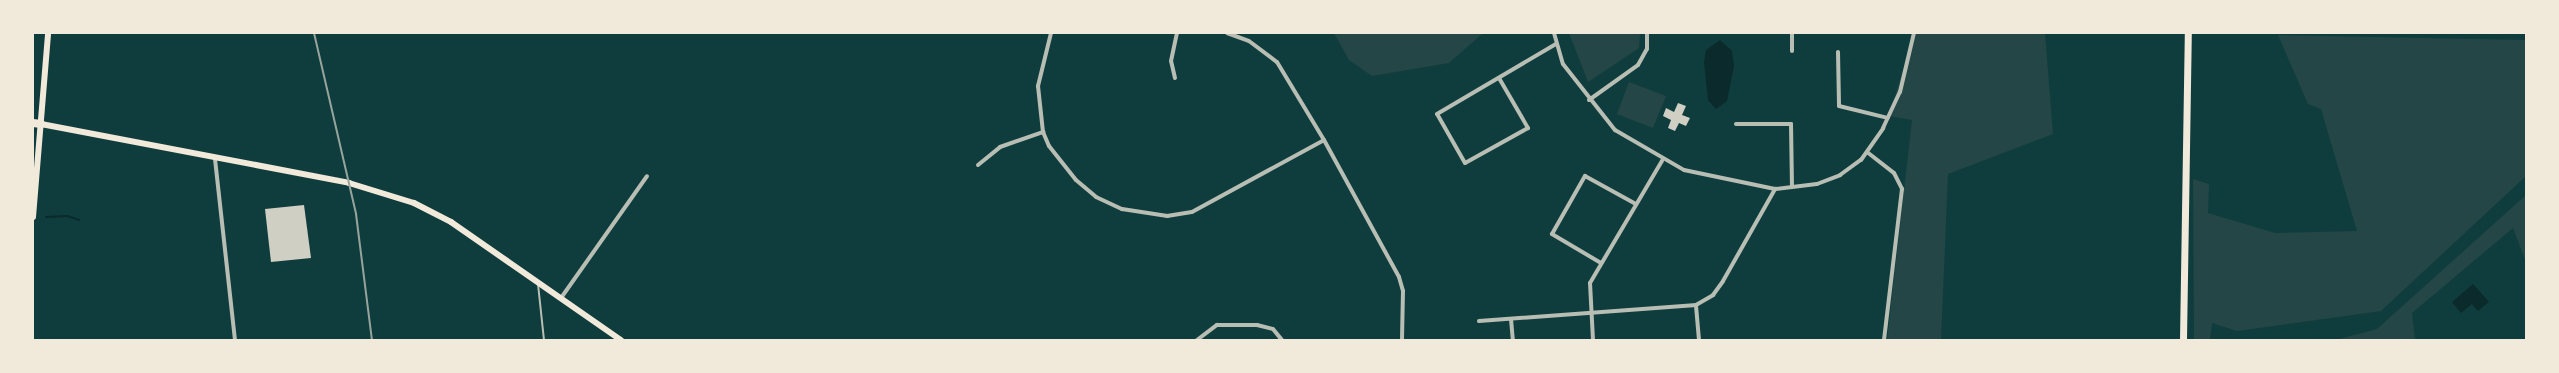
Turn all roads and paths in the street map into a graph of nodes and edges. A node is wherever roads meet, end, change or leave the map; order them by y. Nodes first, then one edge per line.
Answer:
1 (48, 33) edge
2 (1049, 33) edge
3 (1177, 33) edge
4 (1227, 33) edge
5 (1554, 33) edge
6 (1647, 33) edge
7 (1792, 33) edge
8 (1914, 33) edge
9 (2188, 33) edge
10 (1556, 44) junction
11 (1792, 51) dead end
12 (1838, 52) dead end
13 (1175, 78) dead end
14 (1499, 78) junction
15 (1589, 100) junction
16 (1888, 118) junction
17 (37, 123) edge
18 (1736, 124) dead end
19 (1043, 132) junction
20 (1324, 140) junction
21 (1866, 152) junction
22 (215, 159) junction
23 (1662, 161) junction
24 (978, 165) dead end
25 (647, 176) dead end
26 (1792, 186) junction
27 (1775, 189) junction
28 (1636, 204) junction
29 (33, 217) edge
30 (1601, 263) junction
31 (538, 281) junction
32 (562, 298) junction
33 (1696, 305) junction
34 (1591, 314) junction
35 (1511, 319) junction
36 (1479, 321) dead end
37 (235, 340) edge
38 (544, 340) edge
39 (622, 340) edge
40 (1197, 340) edge
41 (1282, 340) edge
42 (1402, 340) edge
43 (1512, 340) edge
44 (1593, 340) edge
45 (1699, 340) edge
46 (1884, 340) edge
47 (2183, 340) edge

1 - 17 main road
2 - 19 street
3 - 13 street
4 - 20 street
5 - 10 street
6 - 15 street
7 - 11 street
8 - 16 street
9 - 47 main road
10 - 14 street
10 - 15 street
12 - 16 street
14 - 14 street
15 - 23 street
16 - 21 street
17 - 22 main road
17 - 29 main road
18 - 26 street
19 - 20 street
19 - 24 street
20 - 42 street
21 - 26 street
21 - 46 street
22 - 31 main road
22 - 37 street
23 - 27 street
23 - 28 street
25 - 32 street
26 - 27 street
27 - 33 street
28 - 30 street
28 - 30 street
30 - 34 street
31 - 32 main road
31 - 38 lane
32 - 39 main road
33 - 34 street
33 - 45 street
34 - 35 street
34 - 44 street
35 - 36 street
35 - 43 street
40 - 41 street

